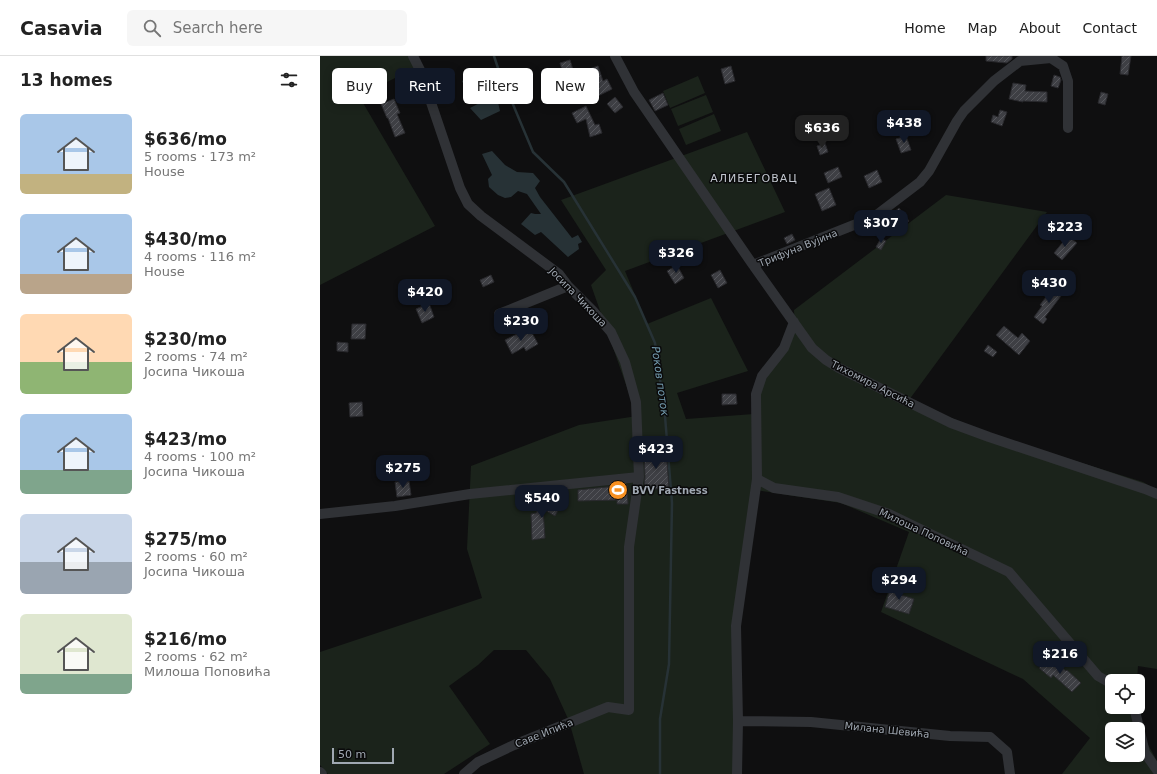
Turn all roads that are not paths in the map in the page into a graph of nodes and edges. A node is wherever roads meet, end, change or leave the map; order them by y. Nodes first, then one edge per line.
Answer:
1 (413, 56) edge
2 (615, 56) edge
3 (1068, 128) dead end
4 (754, 266) junction
5 (568, 286) junction
6 (499, 314) dead end
7 (794, 322) junction
8 (639, 477) junction
9 (757, 479) junction
10 (1157, 494) edge
11 (320, 514) edge
12 (1105, 680) edge
13 (629, 710) joint
14 (1136, 714) edge
15 (738, 721) junction
16 (1157, 770) edge
17 (320, 772) edge
18 (322, 774) edge
19 (464, 774) edge
20 (738, 774) edge
21 (1010, 774) edge

1 - 5 street, Јосипа Чикоша
2 - 4 street, Тихомира Арсића
3 - 4 street, Трифуна Вујина
4 - 7 street, Тихомира Арсића
5 - 6 street
5 - 8 street, Јосипа Чикоша
7 - 9 street
7 - 10 street, Тихомира Арсића
8 - 11 street
8 - 13 street, Јосипа Чикоша
9 - 12 street, Милоша Поповића
9 - 15 street
13 - 19 street, Саве Ипића
14 - 16 street
15 - 20 street
15 - 21 street, Милана Шевића
17 - 18 street

